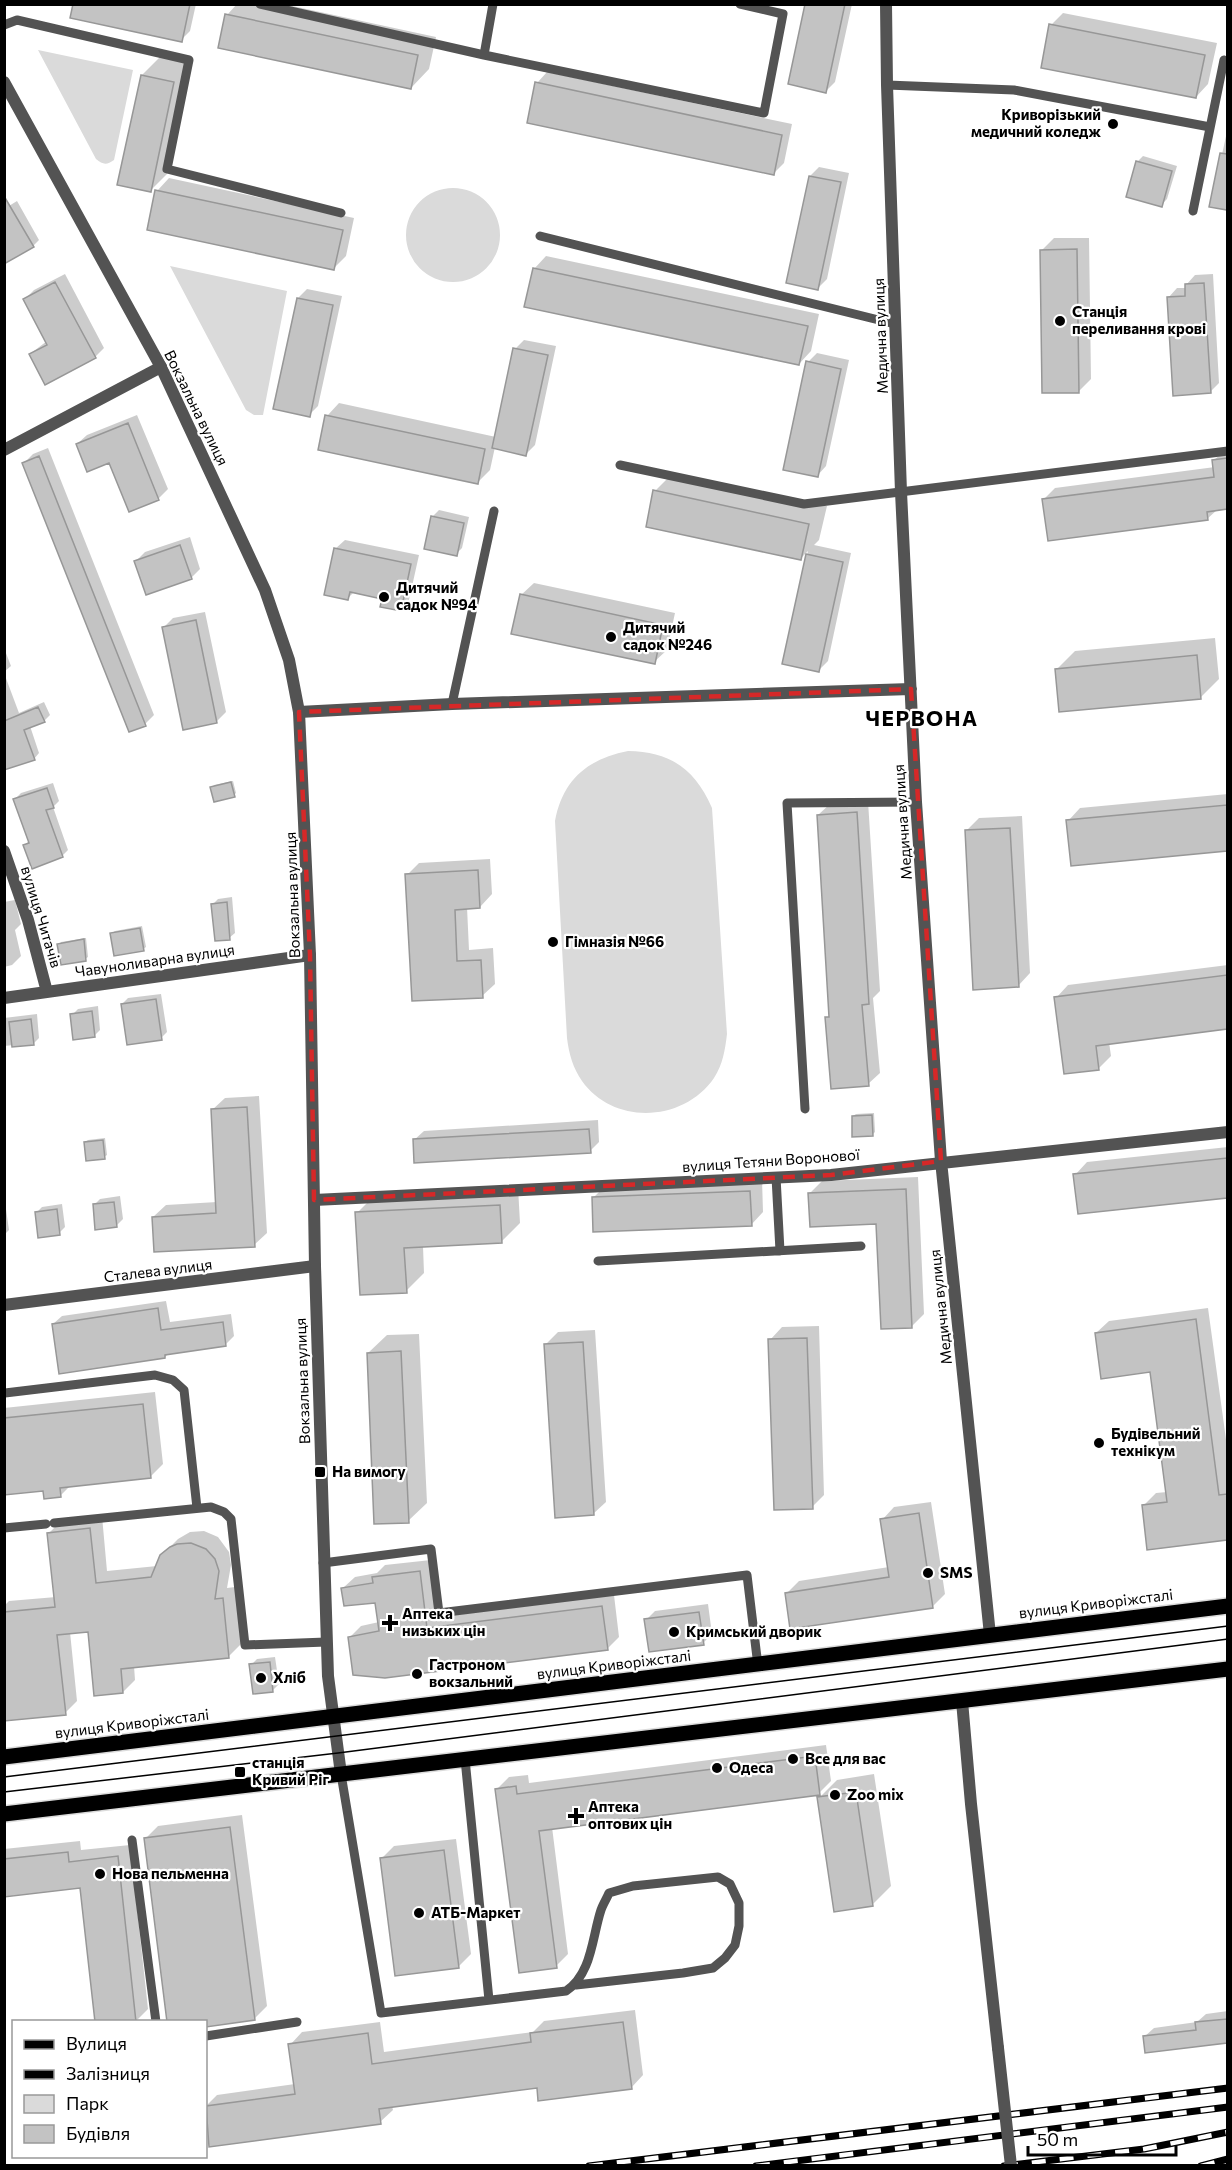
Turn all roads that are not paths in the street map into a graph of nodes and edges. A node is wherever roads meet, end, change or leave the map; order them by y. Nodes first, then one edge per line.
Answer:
1 (260, 4) edge
2 (493, 4) edge
3 (740, 4) edge
4 (886, 4) edge
5 (4, 25) edge
6 (484, 55) junction
7 (1227, 61) edge
8 (4, 82) edge
9 (887, 85) junction
10 (1210, 127) junction
11 (1192, 211) dead end
12 (341, 213) dead end
13 (540, 236) dead end
14 (896, 324) junction
15 (160, 367) junction
16 (4, 450) edge
17 (1227, 451) edge
18 (620, 465) dead end
19 (901, 492) junction
20 (494, 511) dead end
21 (911, 689) junction
22 (452, 704) junction
23 (299, 711) junction
24 (915, 802) junction
25 (4, 851) edge
26 (310, 955) junction
27 (47, 992) junction
28 (4, 998) edge
29 (805, 1110) dead end
30 (1227, 1132) edge
31 (941, 1161) junction
32 (776, 1177) junction
33 (314, 1200) junction
34 (861, 1246) dead end
35 (780, 1251) junction
36 (598, 1261) dead end
37 (315, 1266) junction
38 (4, 1305) edge
39 (5, 1393) edge
40 (196, 1508) junction
41 (4, 1528) edge
42 (323, 1563) junction
43 (1227, 1606) edge
44 (990, 1635) junction
45 (326, 1642) junction
46 (759, 1666) junction
47 (1227, 1668) edge
48 (962, 1701) junction
49 (333, 1717) junction
50 (4, 1757) edge
51 (465, 1759) junction
52 (341, 1774) junction
53 (4, 1814) edge
54 (132, 1840) dead end
55 (576, 1985) junction
56 (489, 2000) junction
57 (156, 2020) edge
58 (297, 2022) dead end
59 (207, 2036) edge
60 (1011, 2166) edge

1 - 6 lane
2 - 6 lane
3 - 6 lane
4 - 9 street, Медична вулиця
5 - 12 lane
7 - 10 lane
8 - 15 street, Вокзальна вулиця
9 - 10 lane
9 - 14 street, Медична вулиця
10 - 11 lane
13 - 14 lane
14 - 19 street, Медична вулиця
15 - 16 street
15 - 23 street, Вокзальна вулиця
17 - 19 lane
18 - 19 lane
19 - 21 street, Медична вулиця
20 - 22 lane
21 - 22 street
21 - 24 street, Медична вулиця
22 - 23 street
23 - 26 street, Вокзальна вулиця
24 - 29 lane
24 - 31 street, Медична вулиця
25 - 27 street, вулиця Читачів
26 - 27 street, Чавуноливарна вулиця
26 - 33 street, Вокзальна вулиця
27 - 28 street, Чавуноливарна вулиця
30 - 31 street, вулиця Тетяни Воронової
31 - 32 street, вулиця Тетяни Воронової
31 - 44 street, Медична вулиця
32 - 33 street, вулиця Тетяни Воронової
32 - 35 lane
33 - 37 street, Вокзальна вулиця
34 - 35 lane
35 - 36 lane
37 - 38 street, Сталева вулиця
37 - 42 street, Вокзальна вулиця
39 - 40 lane
40 - 41 lane
40 - 45 lane
42 - 45 street, Вокзальна вулиця
42 - 46 lane
43 - 44 main road, вулиця Криворіжсталі
44 - 46 main road, вулиця Криворіжсталі
45 - 49 street, Вокзальна вулиця
46 - 49 main road, вулиця Криворіжсталі
47 - 48 main road
48 - 51 main road
48 - 60 street, bridge
49 - 50 main road, вулиця Криворіжсталі
49 - 52 street, Вокзальна вулиця
51 - 52 main road
51 - 56 lane
52 - 53 main road
52 - 56 lane
54 - 57 lane
55 - 55 lane
55 - 56 lane
58 - 59 lane

